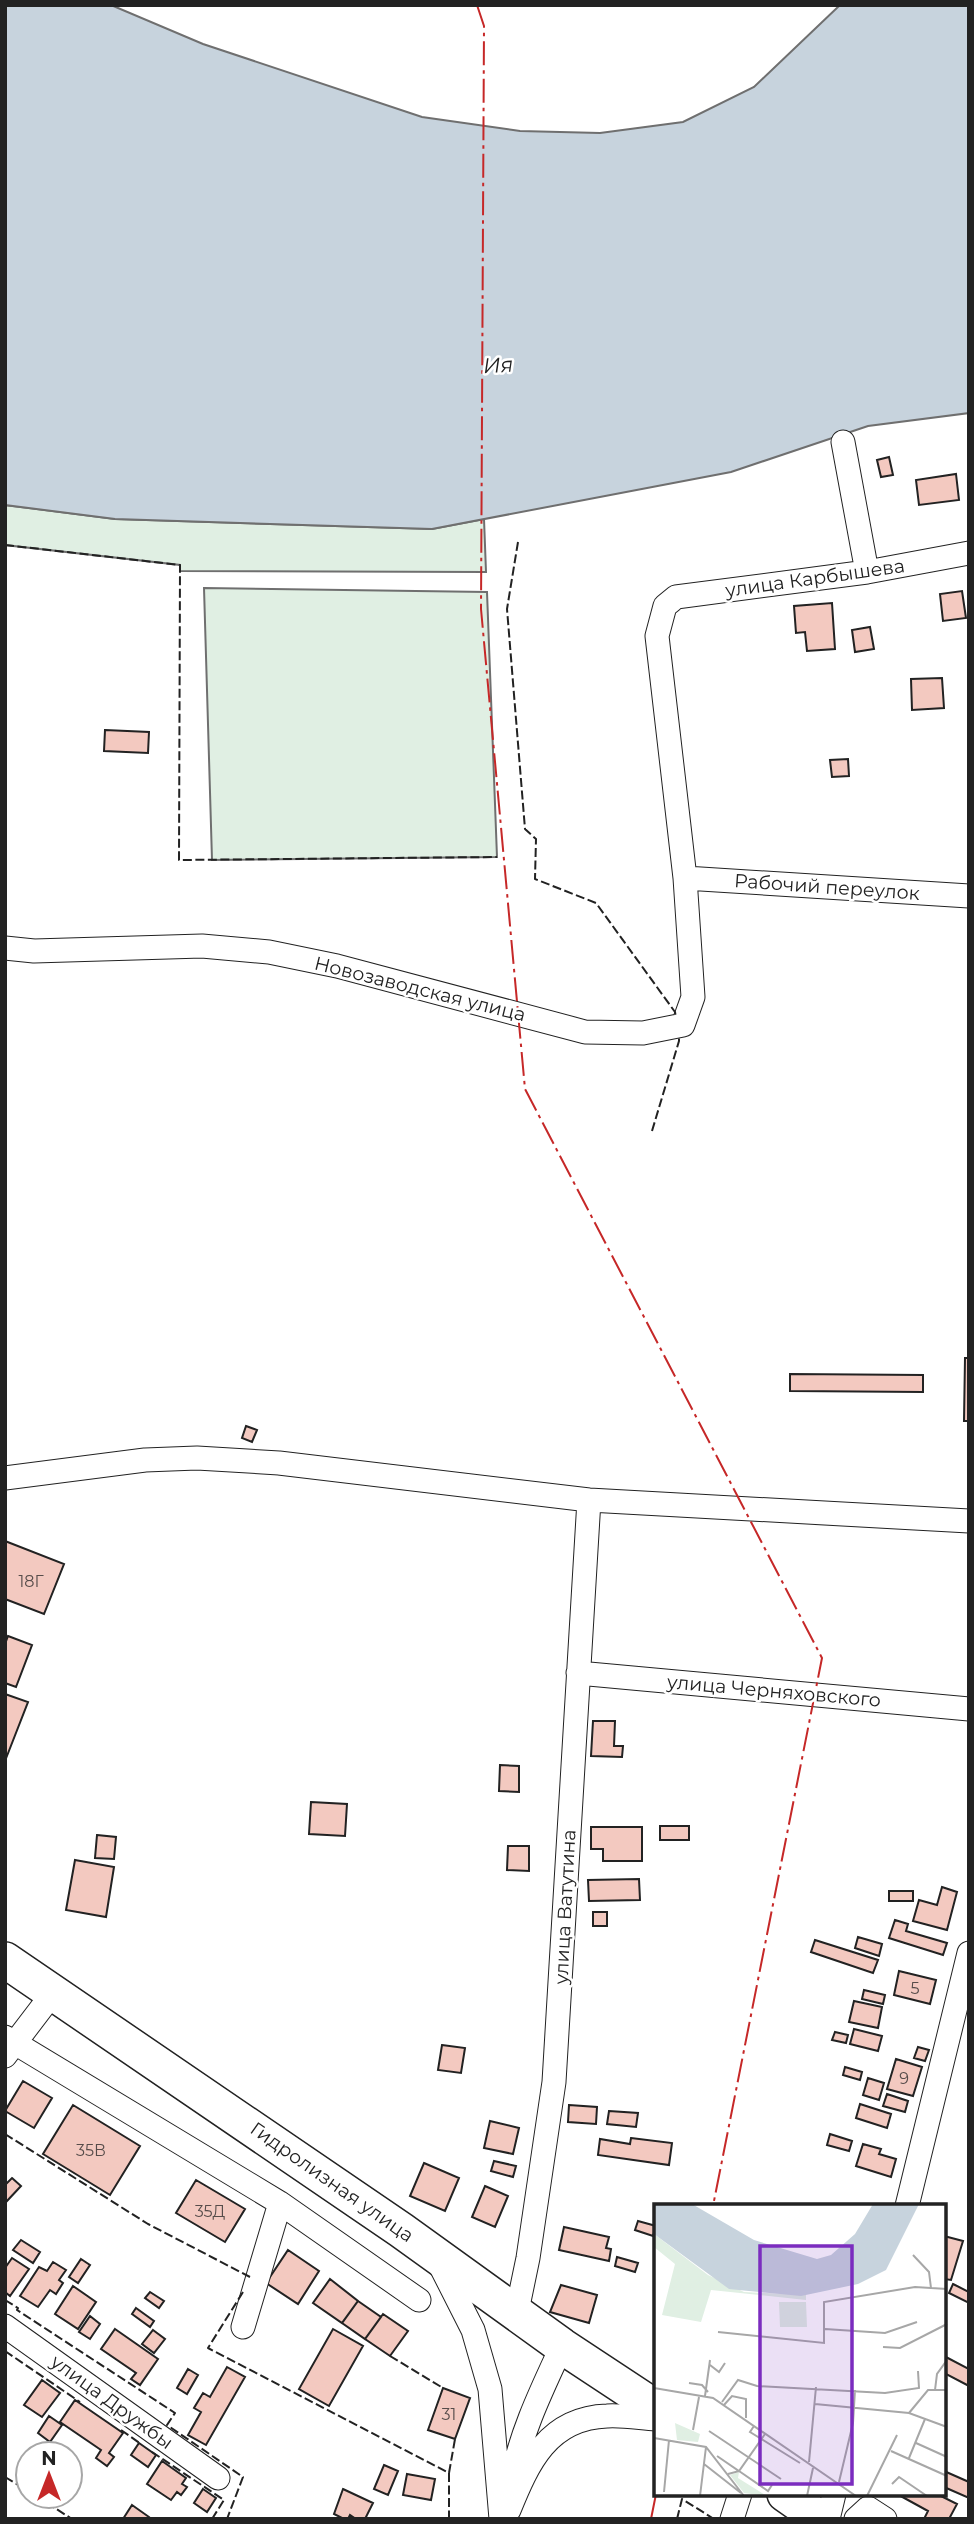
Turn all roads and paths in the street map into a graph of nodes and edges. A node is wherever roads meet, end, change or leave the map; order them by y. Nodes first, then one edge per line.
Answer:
1 (843, 442) dead end
2 (969, 553) edge
3 (867, 572) junction
4 (685, 878) junction
5 (969, 896) edge
6 (5, 948) edge
7 (5, 1478) edge
8 (589, 1500) junction
9 (969, 1521) edge
10 (578, 1672) junction
11 (969, 1709) edge
12 (969, 1953) edge
13 (5, 1960) edge
14 (53, 1993) junction
15 (8, 2046) edge
16 (280, 2203) junction
17 (907, 2204) edge
18 (433, 2252) junction
19 (419, 2300) dead end
20 (517, 2311) junction
21 (5, 2326) edge
22 (243, 2327) dead end
23 (562, 2346) junction
24 (654, 2407) edge
25 (654, 2419) edge
26 (218, 2478) dead end
27 (739, 2496) edge
28 (788, 2496) edge
29 (834, 2496) edge
30 (506, 2516) edge
31 (732, 2519) edge
32 (821, 2519) edge
33 (828, 2519) edge
34 (856, 2519) edge
35 (885, 2519) edge

1 - 3 street
2 - 3 street, улица Карбышева
3 - 4 street, улица Карбышева
4 - 5 street, Рабочий переулок
4 - 6 street, Новозаводская улица
7 - 8 street
8 - 9 street
8 - 10 street, улица Ватутина
10 - 11 street, улица Черняховского
10 - 20 street, улица Ватутина
12 - 17 street
13 - 14 highway, Гидролизная улица
14 - 15 street
14 - 18 highway, Гидролизная улица
15 - 16 street
16 - 19 street
16 - 22 street
18 - 20 highway, Гидролизная улица
18 - 30 street
20 - 23 highway, Гидролизная улица
21 - 26 street, улица Дружбы
23 - 24 highway, Гидролизная улица
23 - 30 street
25 - 30 street
27 - 31 street
28 - 32 highway
29 - 33 street
34 - 35 street

